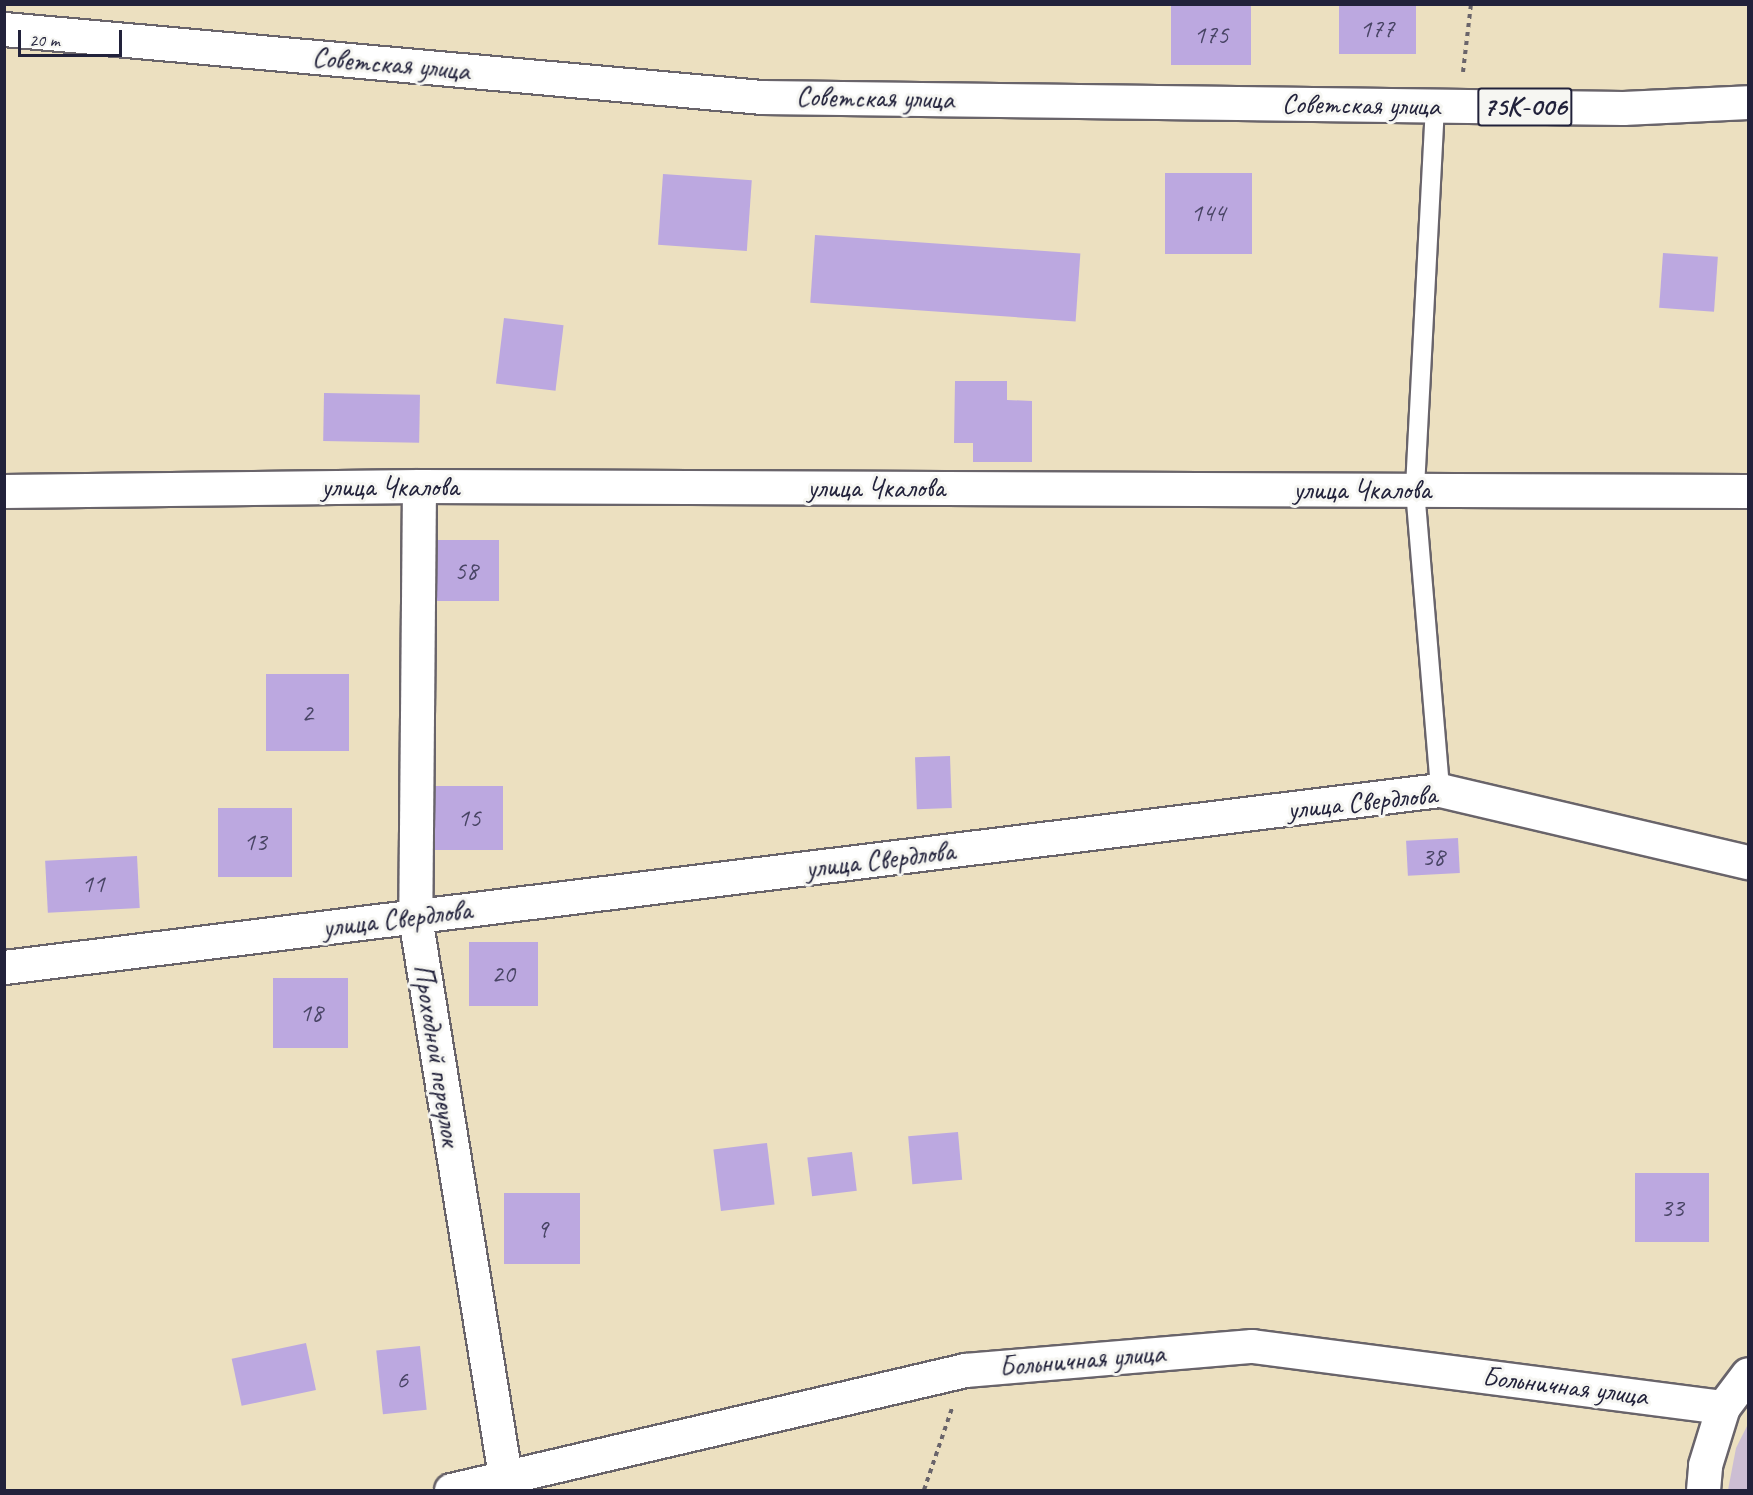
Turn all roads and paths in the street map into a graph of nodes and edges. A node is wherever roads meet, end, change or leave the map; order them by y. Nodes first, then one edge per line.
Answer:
1 (1471, 4) edge
2 (4, 29) edge
3 (1463, 73) dead end
4 (1749, 102) edge
5 (1436, 106) junction
6 (419, 486) junction
7 (1415, 490) junction
8 (4, 491) edge
9 (1749, 491) edge
10 (1440, 790) junction
11 (1749, 862) edge
12 (415, 917) junction
13 (4, 967) edge
14 (965, 1370) junction
15 (1749, 1374) edge
16 (1724, 1407) junction
17 (505, 1476) junction
18 (451, 1491) edge
19 (924, 1491) edge
20 (1703, 1491) edge

1 - 3 path
2 - 5 street, Советская улица / 75К-006
4 - 5 street, Советская улица / 75К-006
5 - 7 lane
6 - 7 street, улица Чкалова
6 - 8 street, улица Чкалова
6 - 12 street, Проходной переулок
7 - 9 street, улица Чкалова
7 - 10 lane
10 - 11 street, улица Свердлова
10 - 12 street, улица Свердлова
12 - 13 street, улица Свердлова
12 - 17 street, Проходной переулок
14 - 16 street, Больничная улица
14 - 17 street, Больничная улица
14 - 19 path
15 - 16 street
16 - 20 street
17 - 18 street, Больничная улица

